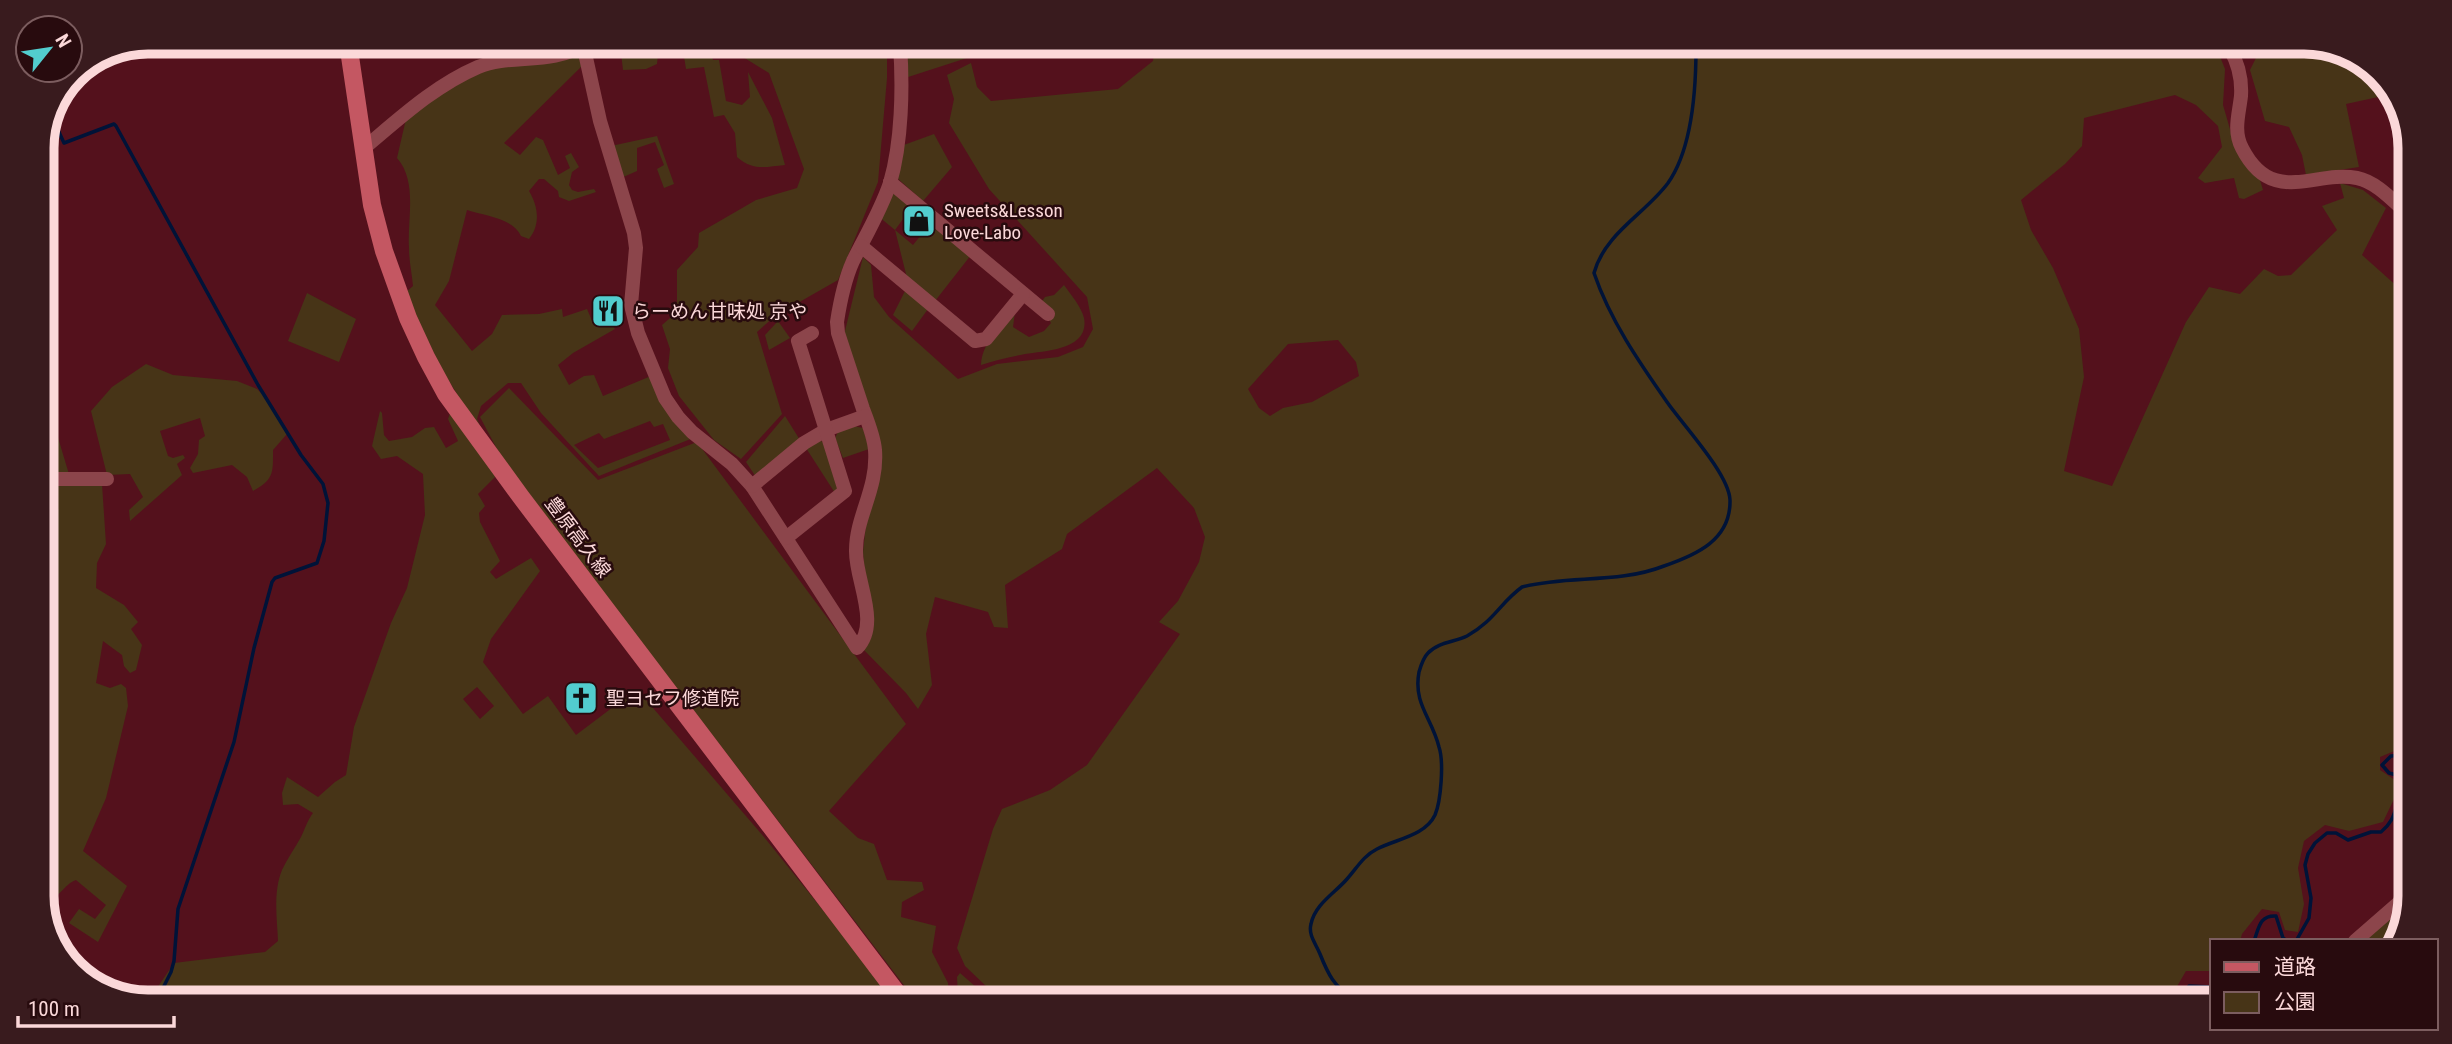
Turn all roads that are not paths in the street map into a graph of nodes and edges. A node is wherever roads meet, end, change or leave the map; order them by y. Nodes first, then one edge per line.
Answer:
1 (350, 54) edge
2 (561, 54) edge
3 (585, 54) edge
4 (900, 54) edge
5 (2231, 54) edge
6 (363, 149) junction
7 (890, 183) junction
8 (2398, 205) edge
9 (861, 246) junction
10 (1023, 294) junction
11 (1048, 314) dead end
12 (812, 333) dead end
13 (865, 416) junction
14 (826, 430) junction
15 (54, 479) edge
16 (107, 479) dead end
17 (752, 486) junction
18 (786, 538) junction
19 (2397, 904) edge
20 (2357, 939) edge
21 (895, 990) edge

1 - 6 main road, 豊原高久線
2 - 6 street
3 - 17 street
4 - 7 street
5 - 8 street
6 - 21 main road, 豊原高久線
7 - 9 street
7 - 10 street
9 - 10 street
9 - 13 street
10 - 11 street
12 - 14 street
13 - 14 street
13 - 18 street
14 - 17 street
14 - 18 street
15 - 16 street
17 - 18 street
19 - 20 street

